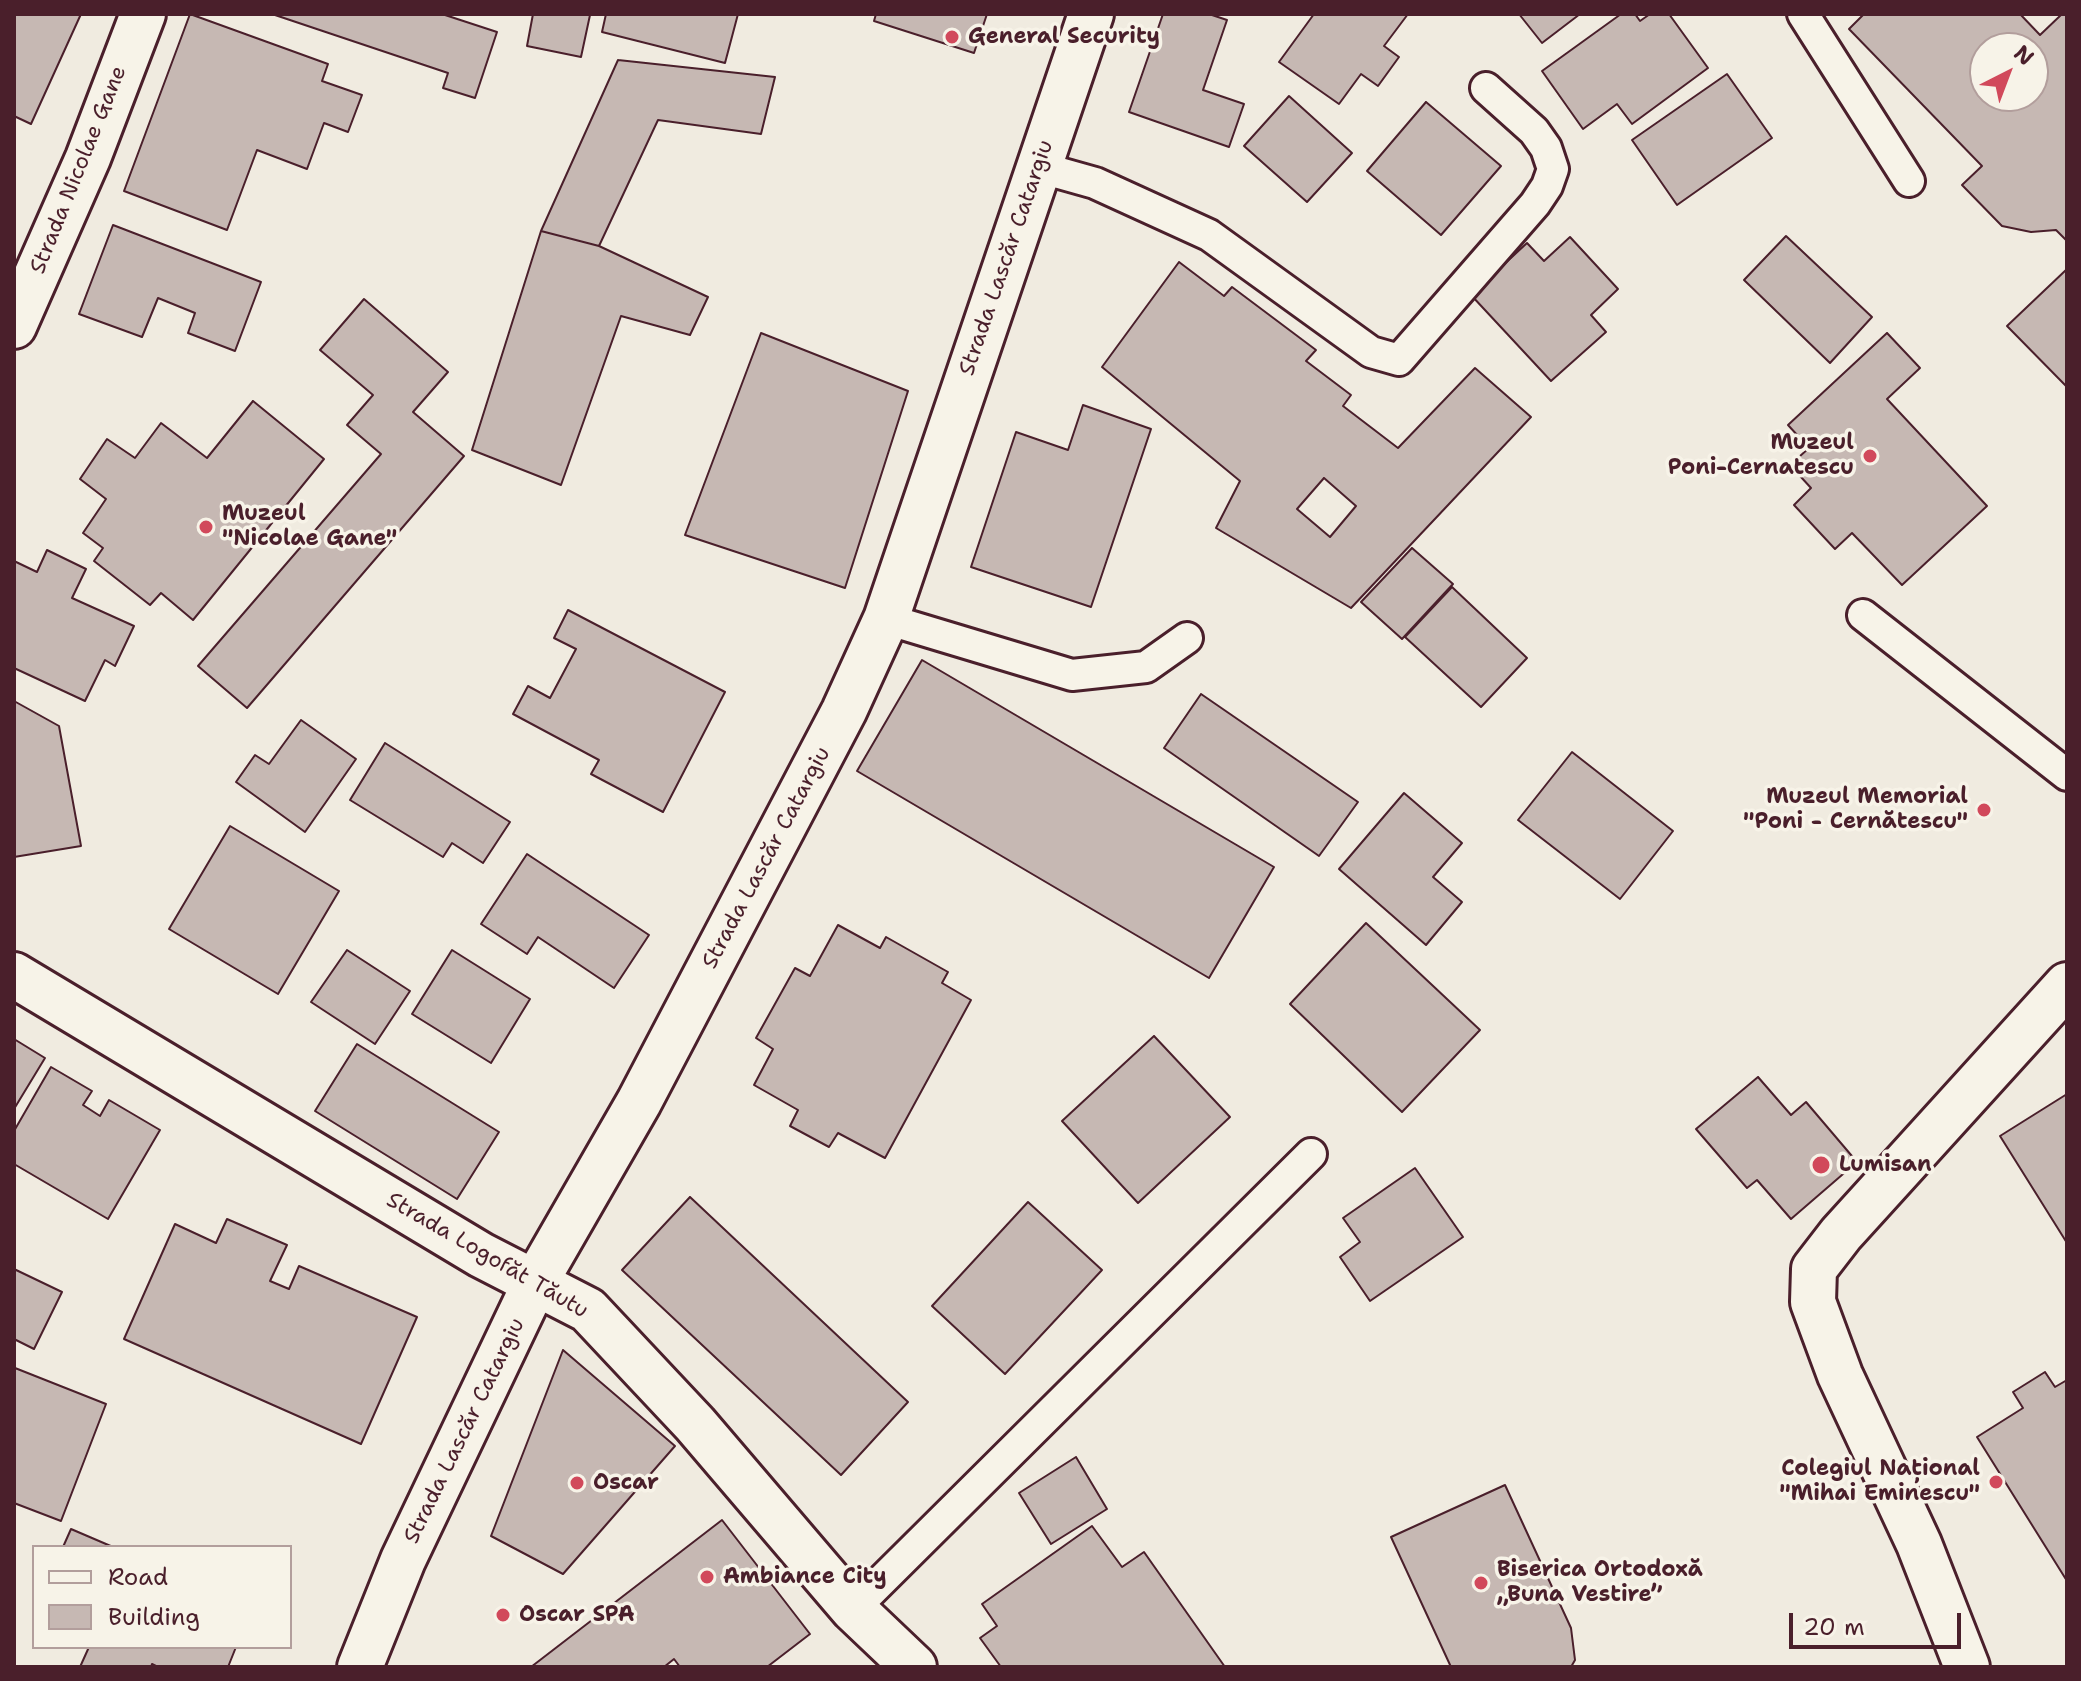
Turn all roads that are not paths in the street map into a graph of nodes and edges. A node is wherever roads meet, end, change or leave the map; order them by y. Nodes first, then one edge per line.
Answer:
1 (143, 14) edge
2 (1091, 14) edge
3 (1803, 14) edge
4 (1486, 88) dead end
5 (1038, 167) junction
6 (1909, 181) dead end
7 (14, 326) edge
8 (1863, 615) dead end
9 (886, 619) junction
10 (1187, 638) dead end
11 (2067, 775) edge
12 (14, 975) edge
13 (2067, 985) edge
14 (1311, 1154) dead end
15 (536, 1281) junction
16 (853, 1609) junction
17 (360, 1667) edge
18 (914, 1667) edge
19 (1967, 1667) edge

1 - 7 street, Strada Nicolae Gane
2 - 5 street, Strada Lascăr Catargiu
3 - 6 lane
4 - 5 lane
5 - 9 street, Strada Lascăr Catargiu
8 - 11 lane
9 - 10 lane
9 - 15 street, Strada Lascăr Catargiu
12 - 15 street, Strada Logofăt Tăutu
13 - 19 street
14 - 16 lane
15 - 16 street, Strada Logofăt Tăutu
15 - 17 street, Strada Lascăr Catargiu
16 - 18 street, Strada Logofăt Tăutu

